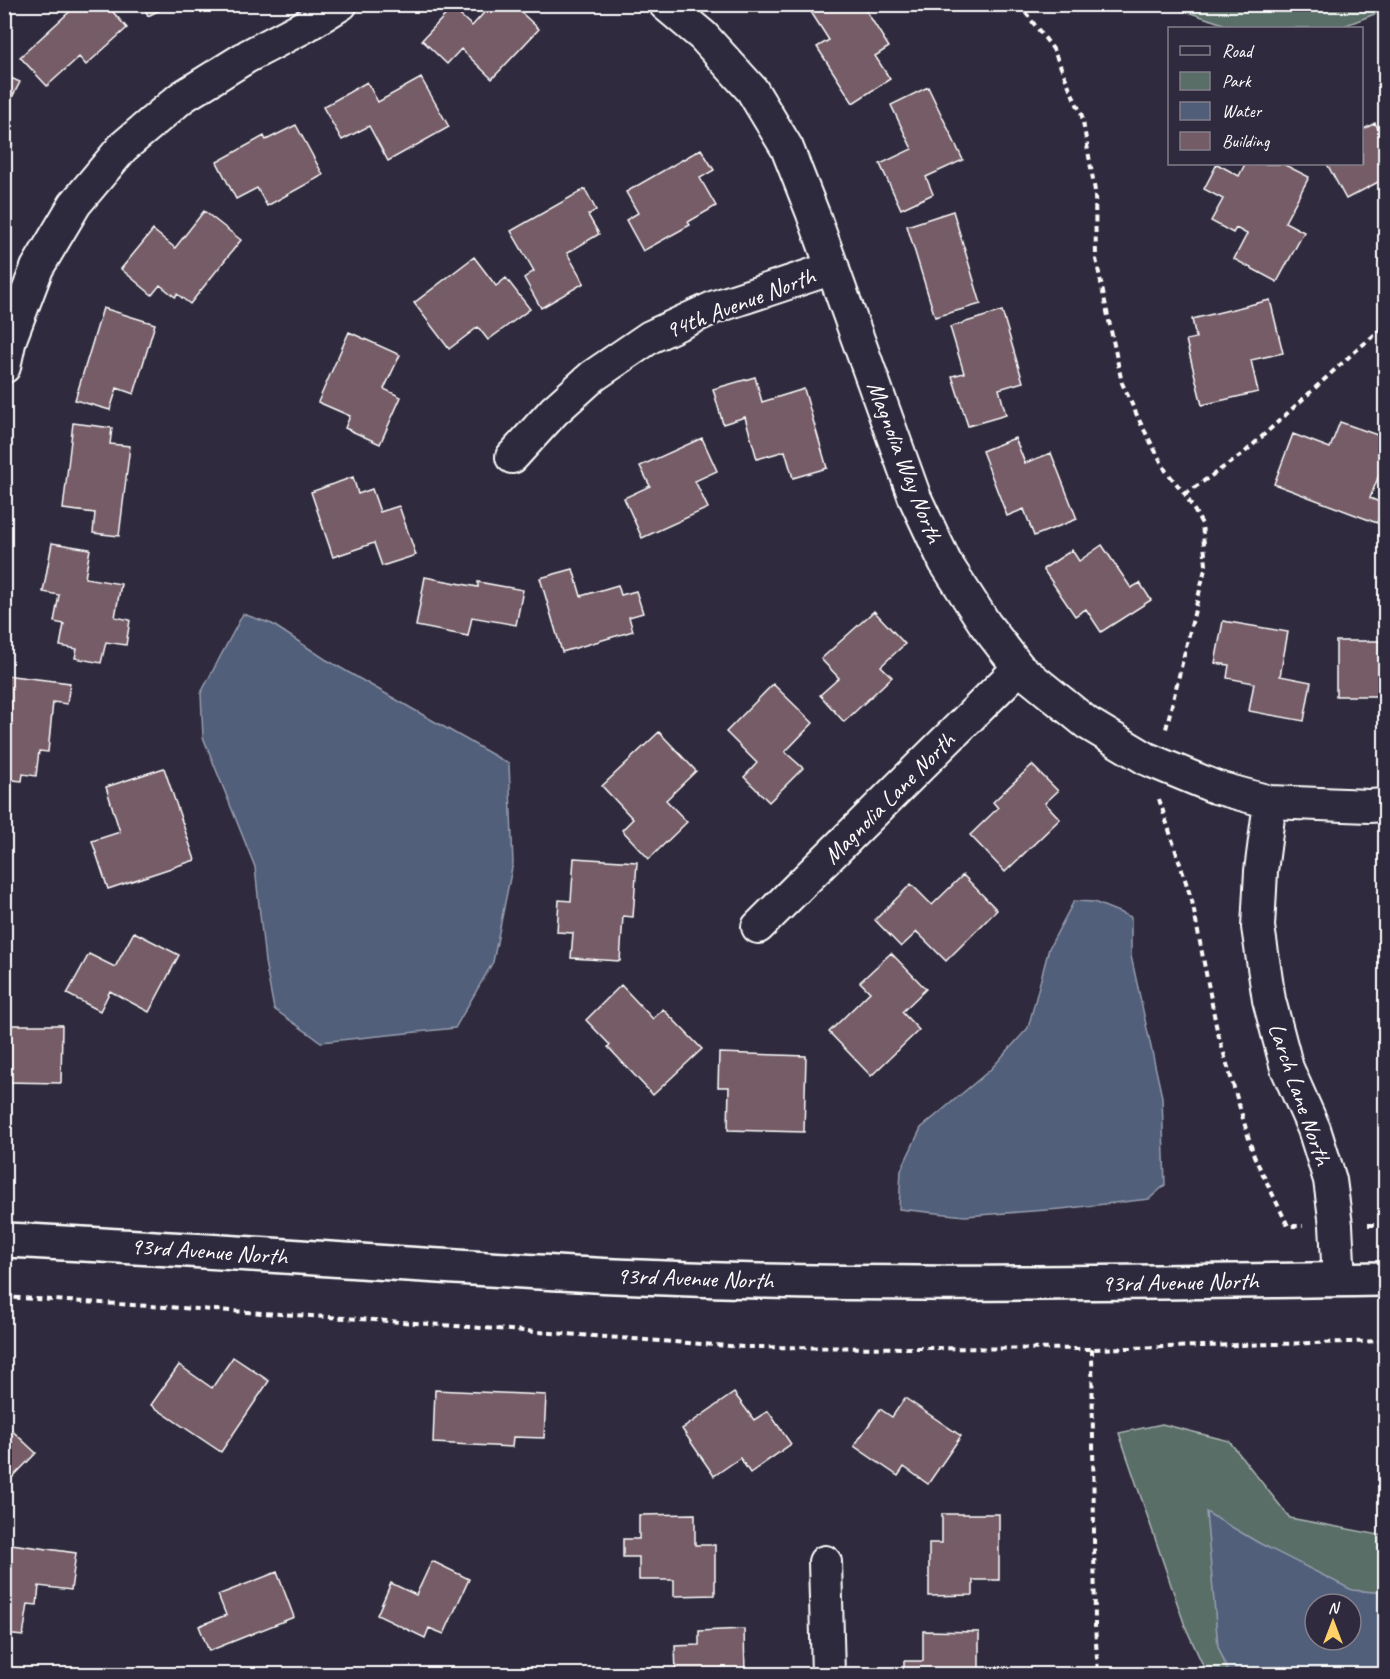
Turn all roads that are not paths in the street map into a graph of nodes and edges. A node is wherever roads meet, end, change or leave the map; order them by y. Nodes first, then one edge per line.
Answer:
1 (341, 4) edge
2 (665, 4) edge
3 (833, 268) junction
4 (4, 368) edge
5 (512, 457) dead end
6 (1019, 669) junction
7 (1270, 802) junction
8 (1386, 805) edge
9 (758, 927) dead end
10 (4, 1240) edge
11 (1386, 1279) edge
12 (1339, 1280) junction
13 (825, 1562) dead end
14 (828, 1674) edge

1 - 4 street
2 - 3 street, Magnolia Way North
3 - 5 street, 94th Avenue North
3 - 6 street, Magnolia Way North
6 - 7 street, Magnolia Way North
6 - 9 street, Magnolia Lane North
7 - 8 street, Magnolia Way North
7 - 12 street, Larch Lane North
10 - 12 street, 93rd Avenue North
11 - 12 street, 93rd Avenue North
13 - 14 street

